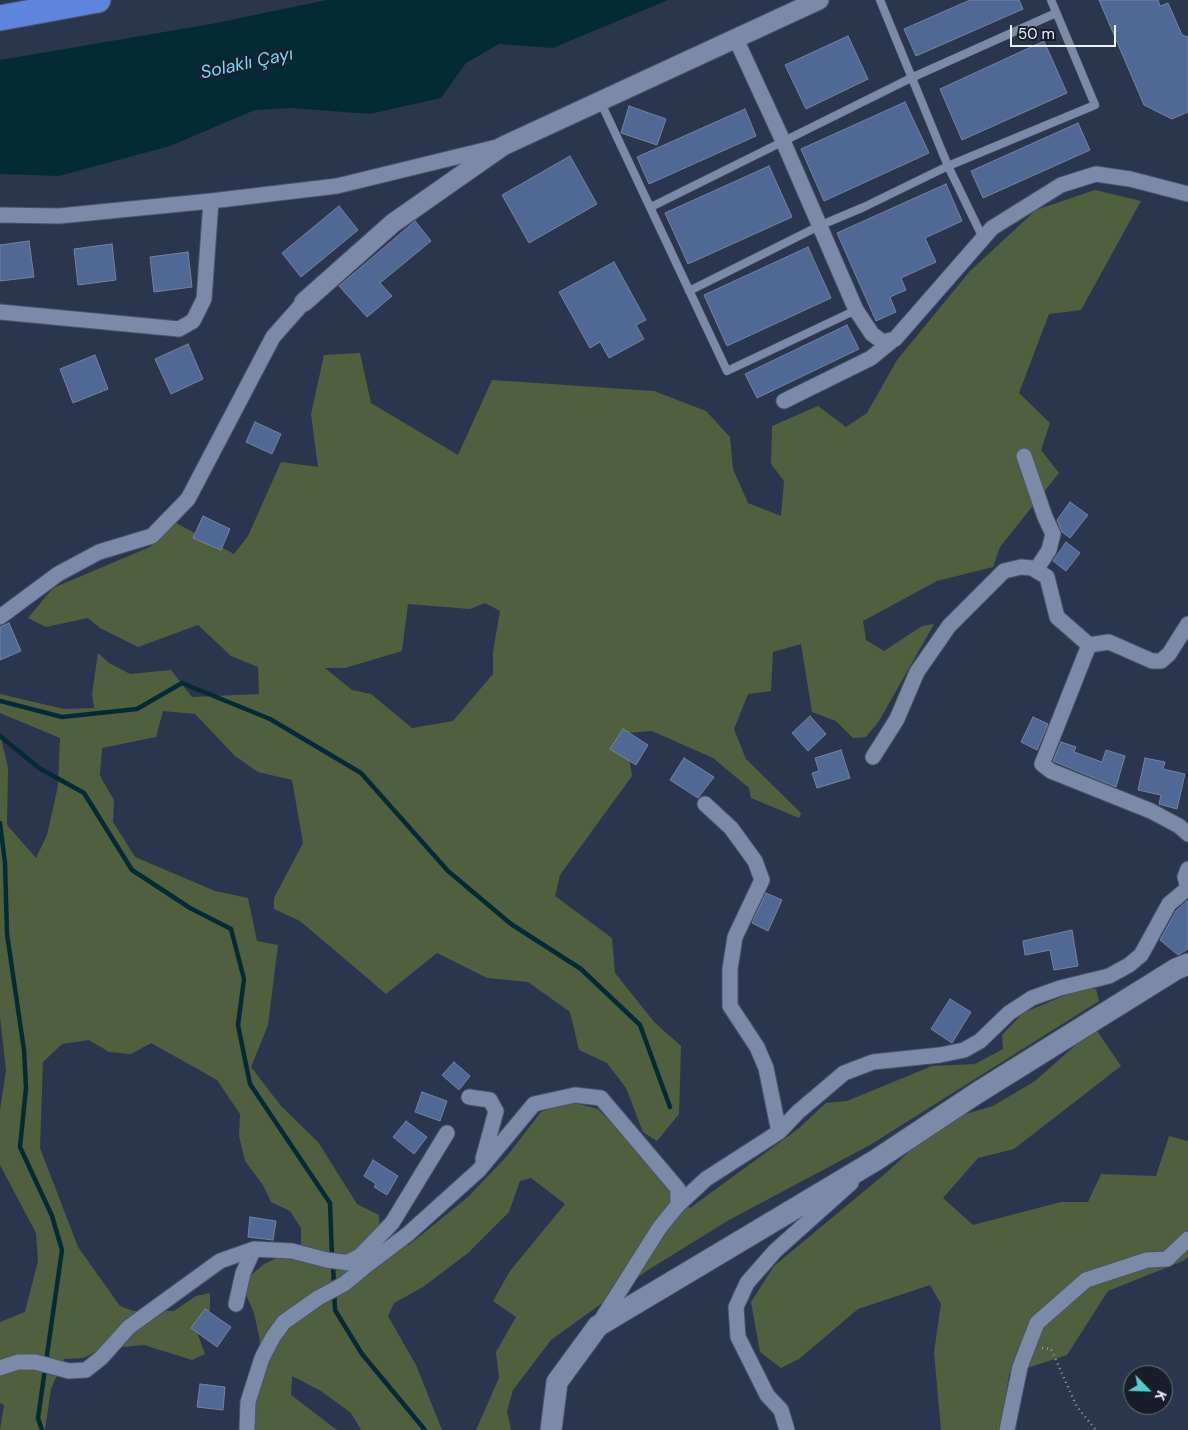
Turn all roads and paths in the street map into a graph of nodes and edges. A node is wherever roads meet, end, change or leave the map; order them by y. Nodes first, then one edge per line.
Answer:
1 (98, 0) edge
2 (818, 0) edge
3 (880, 0) edge
4 (1051, 0) edge
5 (1056, 13) junction
6 (0, 18) edge
7 (735, 37) junction
8 (912, 78) junction
9 (601, 103) junction
10 (783, 141) junction
11 (503, 146) junction
12 (948, 166) junction
13 (1188, 194) edge
14 (211, 201) junction
15 (651, 207) junction
16 (0, 215) edge
17 (818, 226) junction
18 (983, 238) junction
19 (689, 291) junction
20 (304, 302) joint
21 (856, 310) junction
22 (0, 312) edge
23 (895, 339) junction
24 (784, 402) dead end
25 (1024, 456) dead end
26 (1036, 570) junction
27 (0, 617) edge
28 (1188, 624) edge
29 (1089, 645) junction
30 (873, 757) dead end
31 (705, 804) dead end
32 (1188, 834) edge
33 (1188, 869) edge
34 (1188, 888) edge
35 (1188, 964) edge
36 (468, 1097) dead end
37 (779, 1132) junction
38 (447, 1133) dead end
39 (876, 1160) junction
40 (479, 1170) junction
41 (678, 1205) junction
42 (1188, 1239) edge
43 (254, 1249) junction
44 (346, 1262) junction
45 (367, 1265) junction
46 (236, 1304) dead end
47 (598, 1326) junction
48 (1028, 1346) junction
49 (0, 1368) edge
50 (247, 1430) edge
51 (551, 1430) edge
52 (787, 1430) edge
53 (1007, 1430) edge
54 (1096, 1430) edge

1 - 6 highway
2 - 7 street
3 - 8 lane
4 - 5 lane
5 - 8 lane
5 - 12 lane
7 - 9 street
7 - 10 street
8 - 10 lane
8 - 12 lane
9 - 11 street
9 - 15 lane
10 - 15 lane
10 - 17 street
11 - 14 street
11 - 20 street
12 - 17 lane
12 - 18 lane
13 - 18 street
14 - 16 street
14 - 22 street
15 - 19 lane
17 - 19 lane
17 - 21 street
18 - 23 street
19 - 21 lane
20 - 27 street
21 - 23 street
23 - 24 street
25 - 26 street
26 - 29 street
26 - 30 street
28 - 29 street
29 - 32 street
31 - 37 street
33 - 34 street
34 - 37 street
35 - 39 main road
36 - 40 street
37 - 41 street
38 - 44 street
39 - 47 main road
39 - 52 street
40 - 41 street
40 - 45 street
41 - 47 street
42 - 48 street
43 - 44 street
43 - 46 street
43 - 49 street
44 - 45 street
45 - 50 street
47 - 51 main road
48 - 53 street
48 - 54 path

